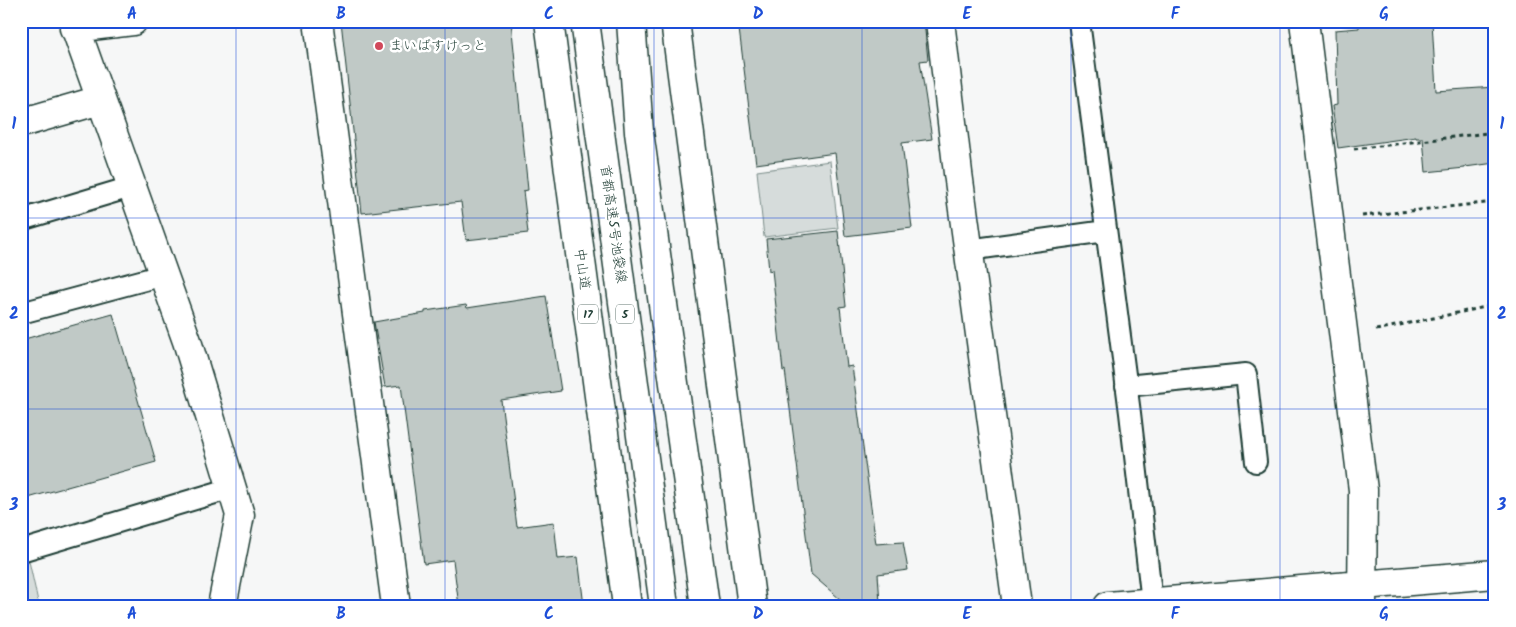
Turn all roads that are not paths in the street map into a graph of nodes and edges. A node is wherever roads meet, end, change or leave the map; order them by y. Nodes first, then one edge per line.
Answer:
1 (133, 21) edge
2 (318, 21) edge
3 (549, 21) edge
4 (586, 21) edge
5 (631, 21) edge
6 (675, 21) edge
7 (685, 21) edge
8 (940, 21) edge
9 (1079, 21) edge
10 (1304, 21) edge
11 (73, 25) edge
12 (100, 100) junction
13 (21, 123) edge
14 (131, 187) junction
15 (21, 220) edge
16 (1106, 231) junction
17 (968, 250) junction
18 (163, 275) junction
19 (21, 313) edge
20 (1126, 386) junction
21 (1256, 462) dead end
22 (232, 488) junction
23 (21, 551) edge
24 (1495, 574) edge
25 (1362, 596) edge
26 (1152, 602) junction
27 (222, 606) edge
28 (396, 606) edge
29 (627, 606) edge
30 (664, 606) edge
31 (704, 606) edge
32 (752, 606) edge
33 (762, 606) edge
34 (1017, 606) edge
35 (1108, 606) edge

1 - 11 main road
2 - 28 main road
3 - 29 main road, 中山道 / 17
4 - 30 main road, 首都高速5号池袋線 / 5
5 - 31 main road
6 - 32 main road
7 - 33 main road
8 - 17 main road
9 - 16 lane
10 - 25 main road
11 - 12 main road
12 - 13 main road
12 - 14 main road
14 - 15 lane
14 - 18 main road
16 - 17 lane
16 - 20 lane
17 - 34 main road
18 - 19 lane
18 - 22 main road
20 - 21 lane
20 - 26 lane
22 - 23 lane
22 - 27 main road
24 - 25 main road
25 - 26 main road
26 - 35 main road

